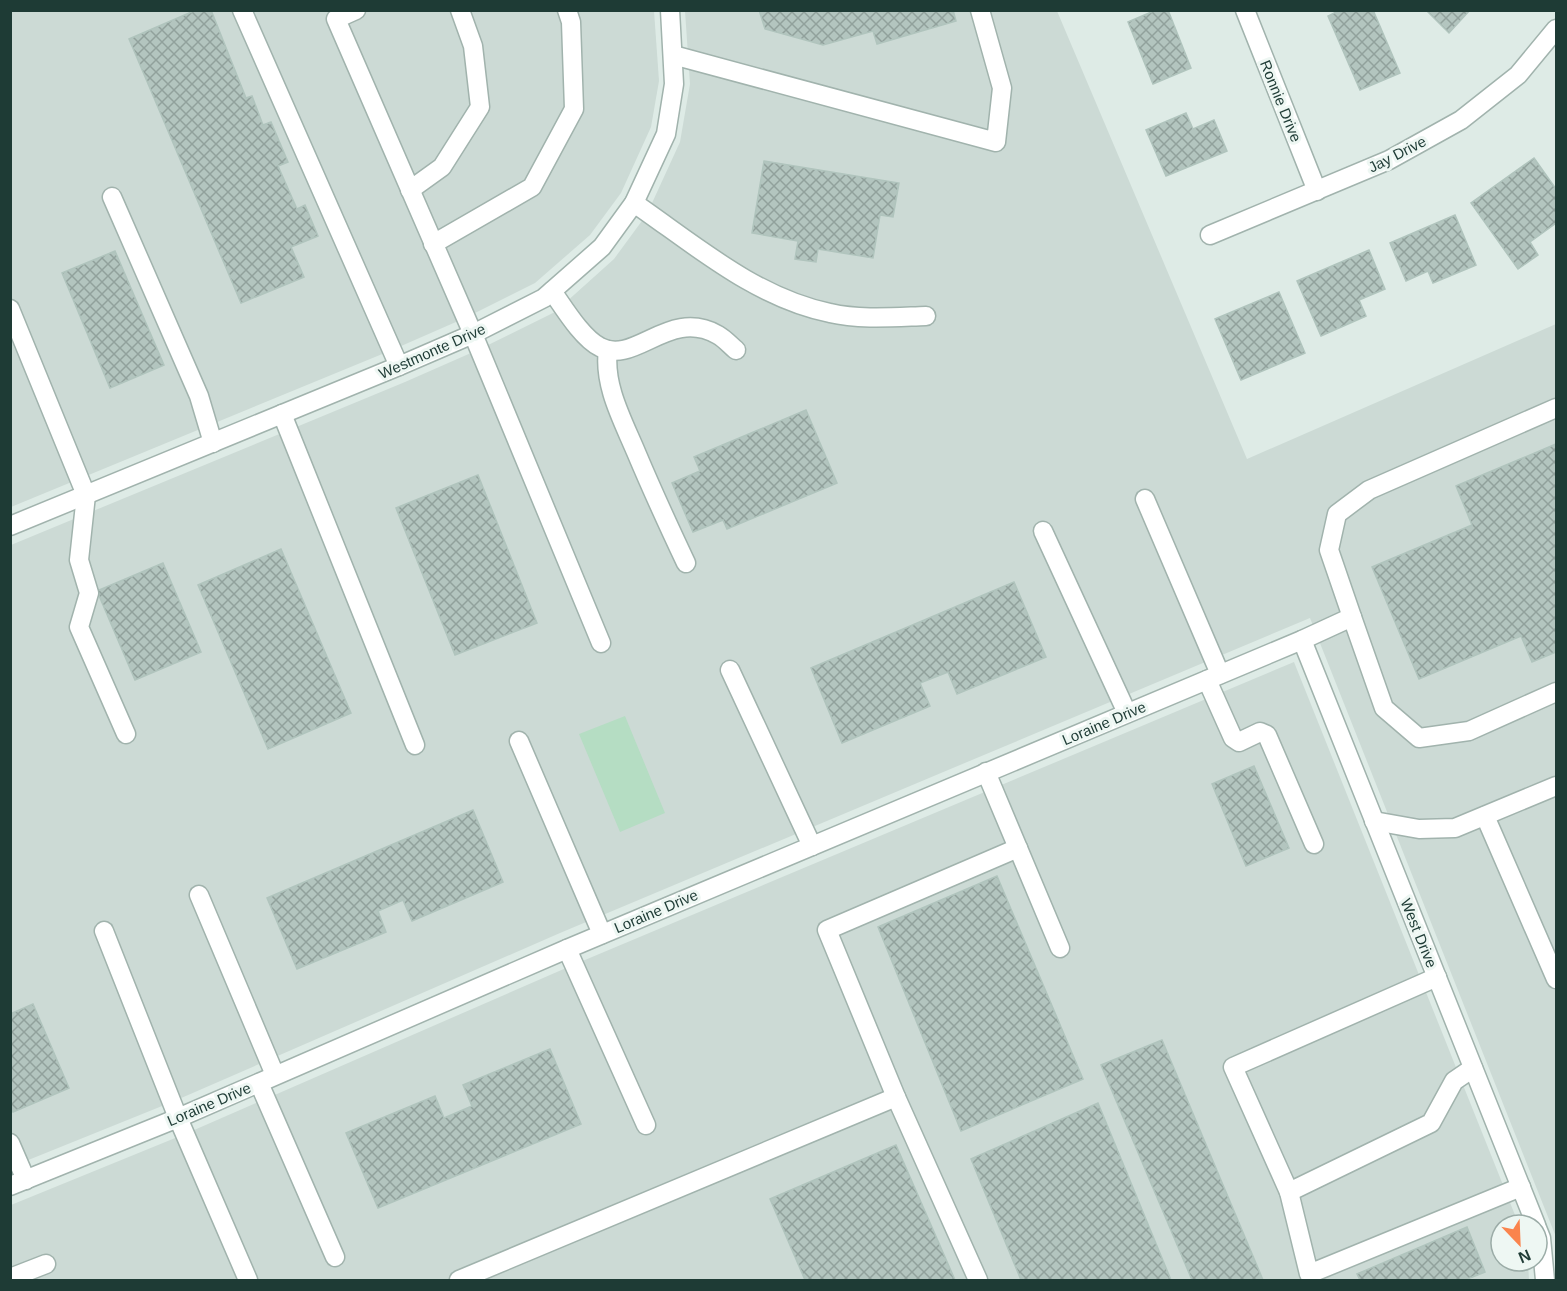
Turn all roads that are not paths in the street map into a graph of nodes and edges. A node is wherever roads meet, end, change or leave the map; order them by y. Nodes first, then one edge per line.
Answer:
1 (242, 10) edge
2 (356, 10) edge
3 (459, 10) edge
4 (567, 10) edge
5 (670, 10) edge
6 (980, 10) edge
7 (1245, 10) edge
8 (1557, 29) edge
9 (673, 55) junction
10 (410, 190) junction
11 (1317, 191) junction
12 (112, 197) dead end
13 (634, 203) junction
14 (1210, 235) dead end
15 (434, 244) junction
16 (552, 291) junction
17 (10, 309) edge
18 (926, 316) dead end
19 (472, 334) junction
20 (608, 350) junction
21 (736, 350) dead end
22 (399, 366) junction
23 (1557, 408) edge
24 (282, 414) junction
25 (213, 443) junction
26 (86, 495) junction
27 (1145, 499) dead end
28 (10, 525) edge
29 (1043, 531) dead end
30 (686, 563) dead end
31 (1352, 618) junction
32 (1302, 640) junction
33 (601, 643) dead end
34 (730, 670) dead end
35 (1214, 677) junction
36 (1557, 692) edge
37 (1127, 713) junction
38 (126, 734) dead end
39 (519, 741) dead end
40 (415, 745) dead end
41 (987, 772) junction
42 (1557, 786) edge
43 (1485, 816) junction
44 (1374, 821) junction
45 (1314, 844) dead end
46 (812, 846) junction
47 (1018, 848) junction
48 (199, 895) dead end
49 (104, 931) dead end
50 (602, 934) junction
51 (1060, 948) dead end
52 (567, 949) junction
53 (1437, 977) junction
54 (1557, 979) edge
55 (1473, 1068) junction
56 (267, 1079) junction
57 (896, 1097) junction
58 (178, 1118) junction
59 (646, 1125) dead end
60 (10, 1143) edge
61 (18, 1183) edge
62 (1521, 1187) junction
63 (1288, 1192) junction
64 (1531, 1213) edge
65 (335, 1257) dead end
66 (46, 1264) dead end
67 (1311, 1277) edge
68 (10, 1278) edge
69 (248, 1281) edge
70 (459, 1281) edge
71 (978, 1281) edge

1 - 22 street
2 - 10 street
3 - 10 street
4 - 15 street
5 - 9 street, Westmonte Drive
6 - 9 street
7 - 11 street, Ronnie Drive
8 - 11 street, Jay Drive
9 - 13 street, Westmonte Drive
10 - 15 street
11 - 14 street, Jay Drive
12 - 25 street
13 - 16 street, Westmonte Drive
13 - 18 street
15 - 19 street
16 - 19 street, Westmonte Drive
16 - 20 street
17 - 26 street
19 - 22 street, Westmonte Drive
19 - 33 street
20 - 21 street
20 - 30 street
22 - 24 street, Westmonte Drive
23 - 31 street
24 - 25 street, Westmonte Drive
24 - 40 street
25 - 26 street, Westmonte Drive
26 - 28 street, Westmonte Drive
26 - 38 street
27 - 35 street
29 - 37 street
31 - 32 street, Loraine Drive
31 - 36 street
32 - 35 street, Loraine Drive
32 - 44 street, West Drive
34 - 46 street
35 - 37 street, Loraine Drive
35 - 45 street
37 - 41 street, Loraine Drive
39 - 50 street
41 - 46 street, Loraine Drive
41 - 47 street
42 - 43 street
43 - 44 street
43 - 54 street
44 - 53 street, West Drive
46 - 50 street, Loraine Drive
47 - 51 street
47 - 57 street
48 - 56 street
49 - 58 street
50 - 52 street, Loraine Drive
52 - 56 street, Loraine Drive
52 - 59 street
53 - 55 street, West Drive
53 - 63 street
55 - 62 street, West Drive
55 - 63 street
56 - 58 street, Loraine Drive
56 - 65 street
57 - 70 street
57 - 71 street
58 - 61 street, Loraine Drive
58 - 69 street
60 - 61 street
62 - 64 street, West Drive
62 - 67 street
63 - 67 street
66 - 68 street

